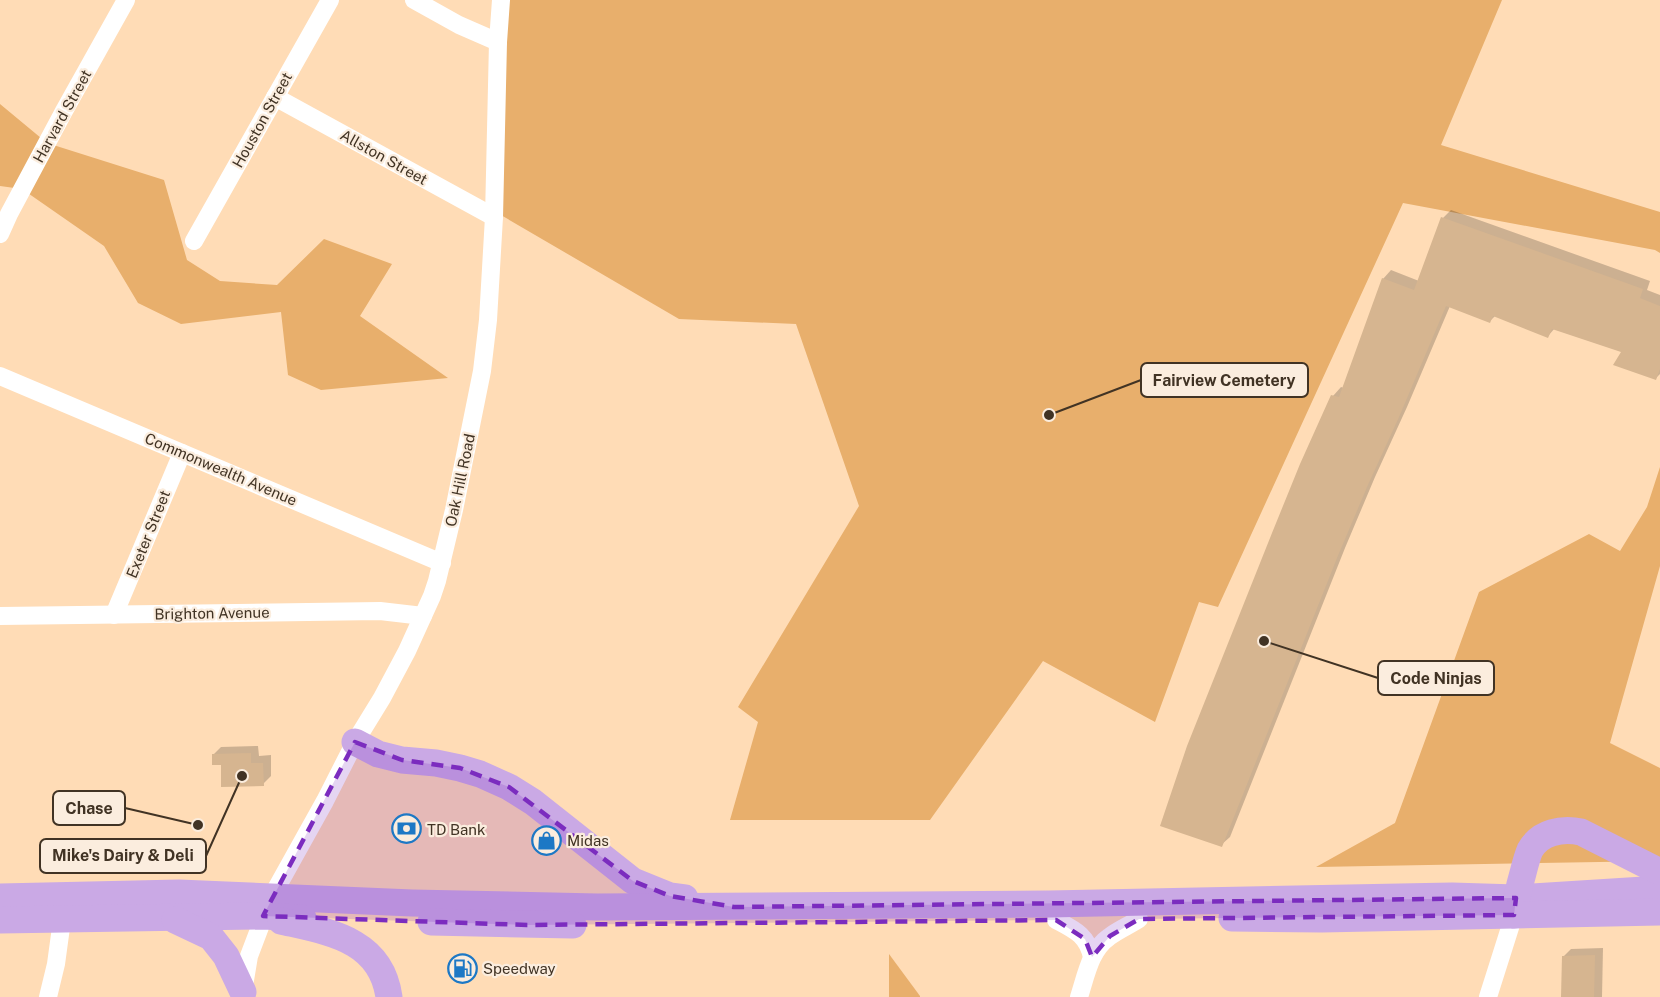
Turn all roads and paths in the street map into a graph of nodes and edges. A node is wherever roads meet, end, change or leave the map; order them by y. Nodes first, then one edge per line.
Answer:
1 (126, 0) edge
2 (330, 0) edge
3 (414, 0) edge
4 (501, 0) edge
5 (498, 42) junction
6 (275, 97) junction
7 (5, 211) edge
8 (494, 217) junction
9 (0, 234) edge
10 (194, 241) dead end
11 (0, 376) edge
12 (182, 453) junction
13 (442, 563) junction
14 (114, 615) junction
15 (0, 616) edge
16 (423, 616) junction
17 (355, 742) junction
18 (1660, 872) edge
19 (1660, 889) edge
20 (0, 897) edge
21 (1515, 906) junction
22 (267, 907) junction
23 (734, 907) junction
24 (1660, 912) edge
25 (171, 918) junction
26 (0, 920) edge
27 (62, 920) junction
28 (1139, 920) junction
29 (1056, 921) junction
30 (1092, 957) junction
31 (242, 995) edge
32 (48, 997) edge
33 (389, 997) edge
34 (1079, 997) edge
35 (1488, 997) edge

1 - 7 street, Harvard Street
2 - 6 street, Houston Street
3 - 5 street
4 - 5 street, Oak Hill Road
5 - 8 street, Oak Hill Road
6 - 8 street, Allston Street
6 - 10 street, Houston Street
7 - 9 street, Harvard Street
8 - 13 street, Oak Hill Road
11 - 12 street, Commonwealth Avenue
12 - 13 street, Commonwealth Avenue
12 - 14 street, Exeter Street
13 - 16 street, Oak Hill Road
14 - 15 street, Brighton Avenue
14 - 16 street, Brighton Avenue
16 - 17 street, Oak Hill Road
17 - 22 street, Oak Hill Road
17 - 23 highway
18 - 21 highway
19 - 21 highway
20 - 22 highway
21 - 23 highway
21 - 24 highway
21 - 28 highway
21 - 35 street
22 - 23 highway
22 - 25 highway
22 - 29 highway
22 - 31 street, Oak Hill Road
22 - 33 highway
25 - 27 highway
25 - 31 highway
26 - 27 highway
27 - 32 street
28 - 29 highway
28 - 30 street
29 - 30 street
30 - 34 street

